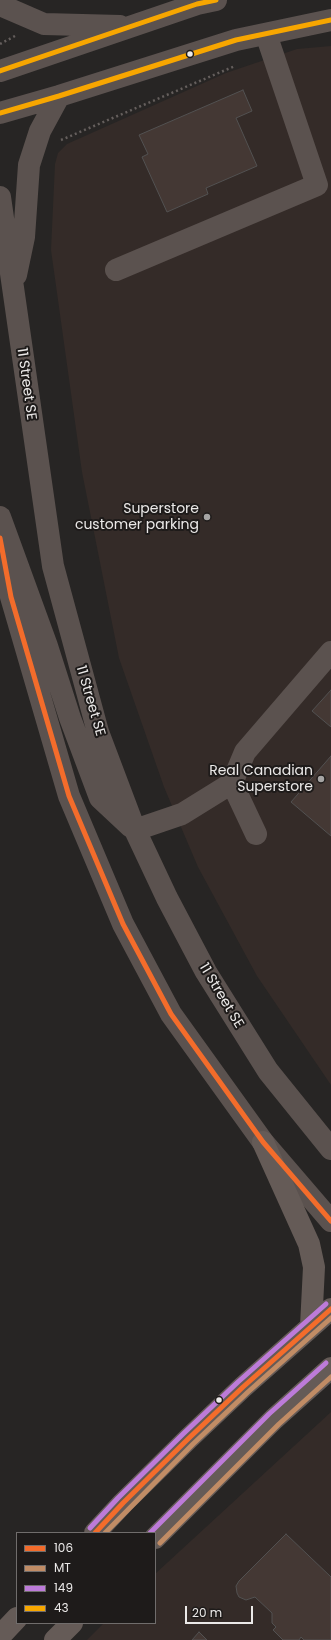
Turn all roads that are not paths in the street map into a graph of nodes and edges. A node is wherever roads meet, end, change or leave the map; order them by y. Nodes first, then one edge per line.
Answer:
1 (216, 0) edge
2 (0, 5) edge
3 (331, 20) edge
4 (131, 26) junction
5 (266, 34) junction
6 (0, 71) edge
7 (59, 96) junction
8 (0, 113) edge
9 (0, 197) edge
10 (116, 270) dead end
11 (13, 294) junction
12 (0, 517) edge
13 (0, 538) edge
14 (331, 652) edge
15 (232, 783) junction
16 (135, 830) junction
17 (256, 834) dead end
18 (263, 1142) junction
19 (331, 1149) edge
20 (331, 1221) edge
21 (331, 1309) edge
22 (311, 1326) junction
23 (331, 1368) edge
24 (96, 1532) edge
25 (156, 1537) edge
26 (16, 1619) edge
27 (71, 1624) edge
28 (0, 1636) edge
29 (55, 1640) edge

1 - 4 street
2 - 4 street
3 - 5 street
4 - 6 street
5 - 7 street
5 - 10 street
7 - 8 street
7 - 11 street
9 - 11 street, 11 Street SE
11 - 16 street, 11 Street SE
12 - 16 street
13 - 18 street
14 - 15 street
15 - 16 street
15 - 17 street
16 - 19 street, 11 Street SE
18 - 20 street
18 - 22 main road
21 - 22 main road
22 - 24 main road
23 - 25 main road
26 - 28 main road
27 - 29 main road

